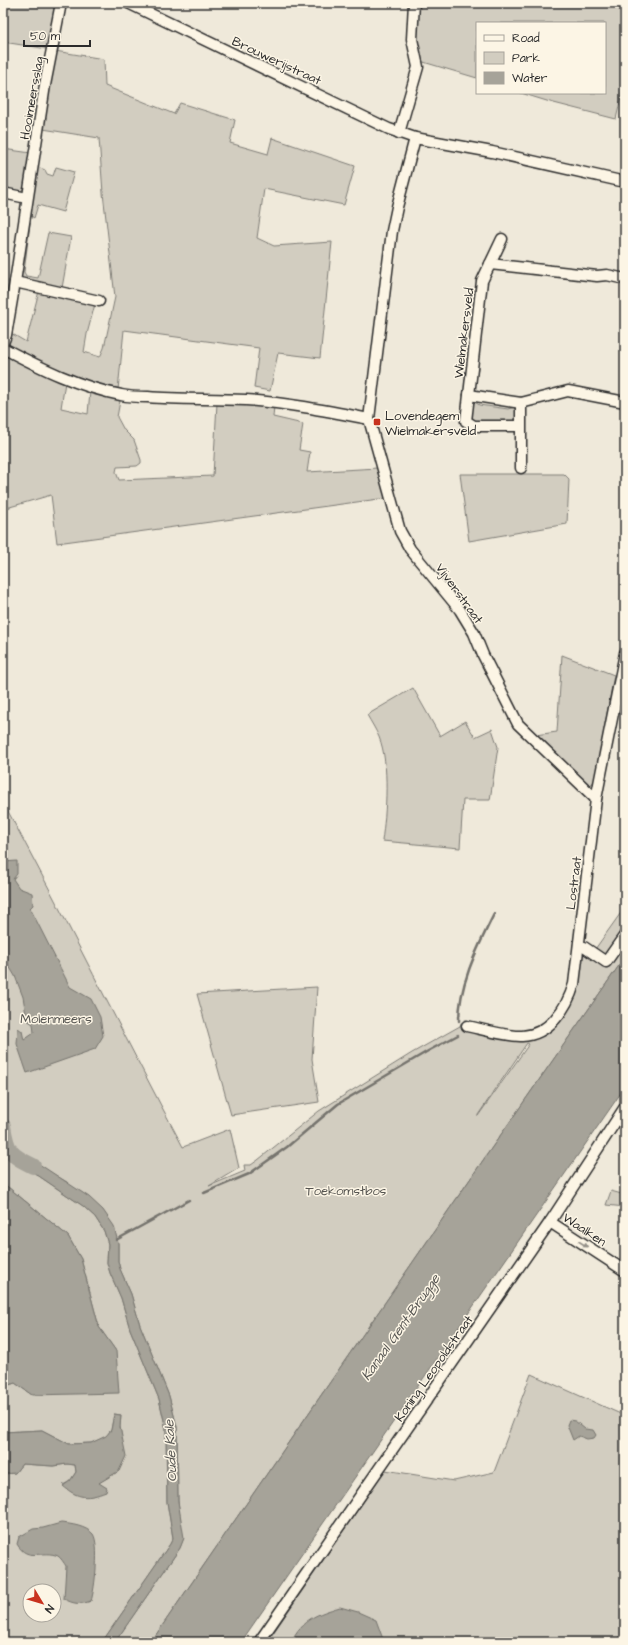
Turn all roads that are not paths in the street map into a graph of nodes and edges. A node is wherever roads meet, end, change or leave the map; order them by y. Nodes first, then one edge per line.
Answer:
1 (61, 3) edge
2 (128, 3) edge
3 (414, 3) edge
4 (399, 133) junction
5 (415, 138) junction
6 (625, 182) edge
7 (3, 193) edge
8 (27, 198) junction
9 (502, 239) dead end
10 (490, 264) junction
11 (625, 279) edge
12 (15, 282) junction
13 (99, 301) dead end
14 (3, 343) edge
15 (3, 348) edge
16 (469, 395) junction
17 (625, 402) edge
18 (521, 403) junction
19 (369, 419) junction
20 (520, 426) junction
21 (521, 468) dead end
22 (625, 653) edge
23 (596, 799) junction
24 (625, 934) edge
25 (578, 946) junction
26 (467, 1026) dead end
27 (625, 1107) edge
28 (550, 1222) junction
29 (625, 1271) edge
30 (259, 1642) edge

1 - 8 street, Hooimeersslag
2 - 4 street, Brouwerijstraat
3 - 4 street
4 - 5 street, Brouwerijstraat
5 - 6 street, Brouwerijstraat
5 - 19 street
7 - 8 street
8 - 12 street, Hooimeersslag
9 - 10 street, Wielmakersveld
10 - 11 street
10 - 16 street, Wielmakersveld
12 - 13 street
12 - 14 street, Hooimeersslag
15 - 19 street
16 - 18 street, Wielmakersveld
16 - 20 street
17 - 18 street, Wielmakersveld
18 - 20 street
19 - 23 street, Vijverstraat
20 - 21 street
22 - 23 street, Lostraat
23 - 25 street, Lostraat
24 - 25 street
25 - 26 street, Lostraat
27 - 28 street, Koning Leopoldstraat
28 -> 29 street, Waalken
28 - 30 street, Koning Leopoldstraat

